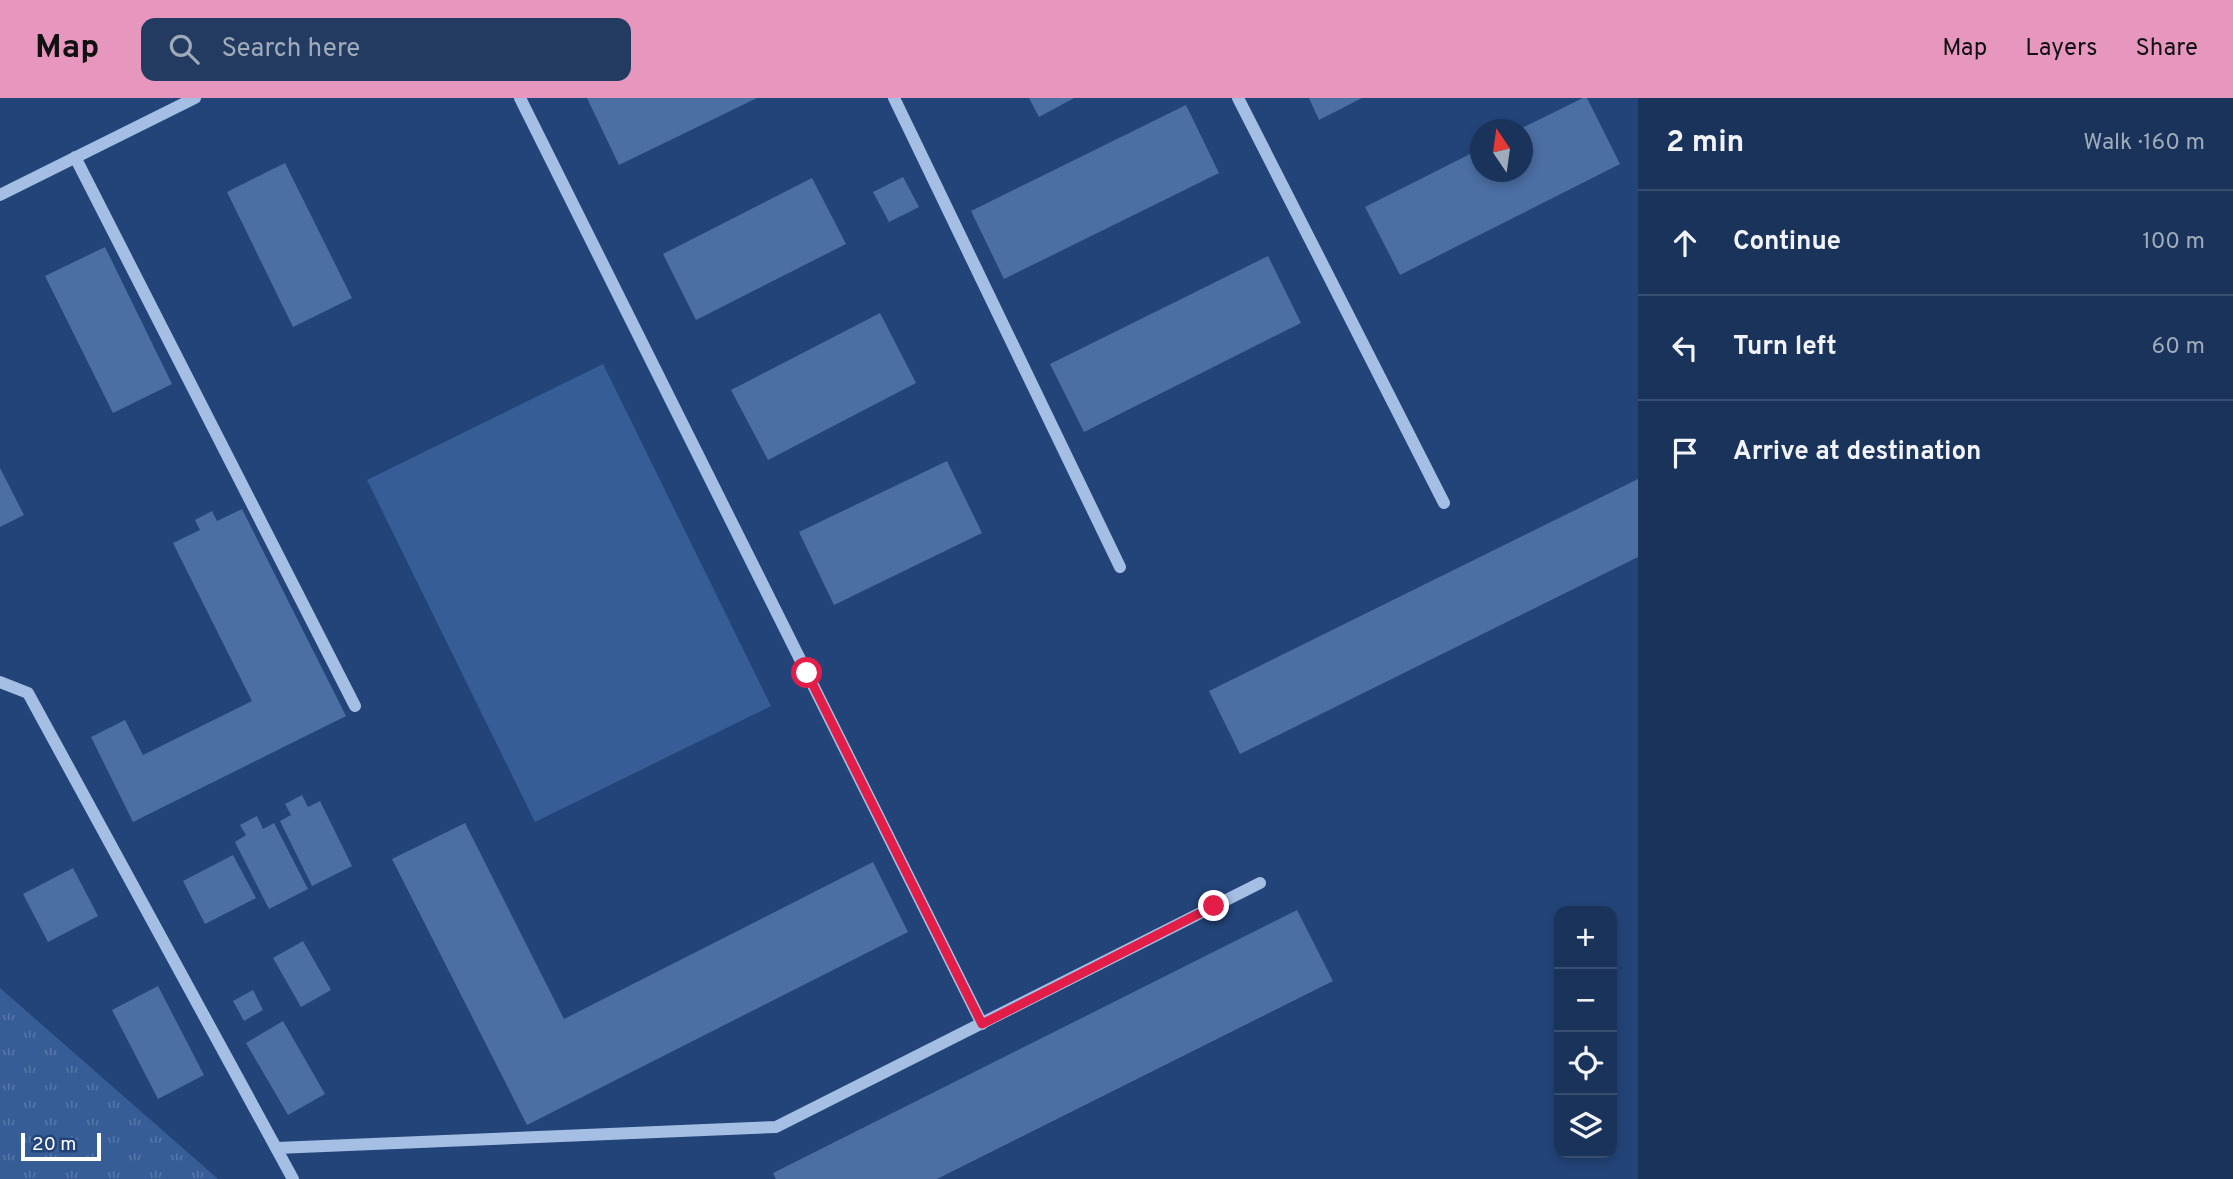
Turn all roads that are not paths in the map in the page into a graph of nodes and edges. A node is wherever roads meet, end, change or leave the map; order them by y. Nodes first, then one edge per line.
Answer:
1 (195, 98) edge
2 (520, 98) edge
3 (894, 98) edge
4 (1238, 98) edge
5 (75, 157) junction
6 (0, 195) edge
7 (1444, 503) dead end
8 (1120, 567) dead end
9 (0, 682) edge
10 (355, 706) dead end
11 (1260, 883) dead end
12 (982, 1024) junction
13 (277, 1148) junction
14 (293, 1179) edge

1 - 5 street
2 - 12 street
3 - 8 street
4 - 7 street
5 - 6 street
5 - 10 street
9 - 13 street
11 - 12 street
12 - 13 street
13 - 14 street

